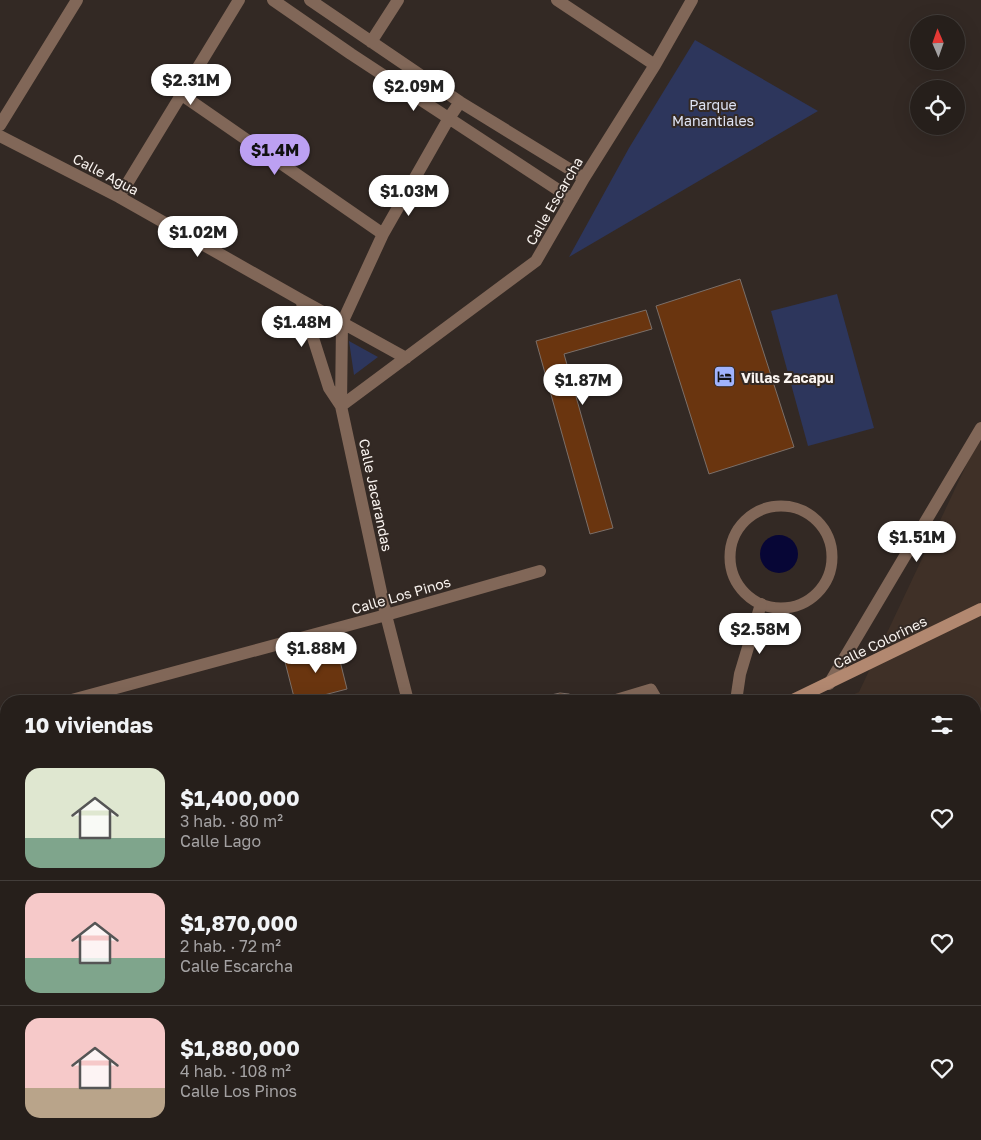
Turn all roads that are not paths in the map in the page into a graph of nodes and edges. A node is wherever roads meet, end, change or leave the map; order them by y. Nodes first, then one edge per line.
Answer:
1 (77, 0) edge
2 (239, 0) edge
3 (273, 0) edge
4 (310, 0) edge
5 (398, 0) edge
6 (557, 0) edge
7 (692, 0) edge
8 (371, 42) junction
9 (655, 65) junction
10 (182, 94) junction
11 (460, 102) junction
12 (449, 118) junction
13 (0, 125) edge
14 (0, 136) edge
15 (584, 178) junction
16 (120, 197) junction
17 (572, 199) junction
18 (383, 234) junction
19 (301, 300) junction
20 (342, 322) junction
21 (406, 358) junction
22 (341, 406) junction
23 (981, 428) edge
24 (540, 571) dead end
25 (761, 604) junction
26 (981, 609) edge
27 (386, 615) junction
28 (829, 684) junction
29 (90, 695) edge
30 (406, 695) edge
31 (631, 695) edge
32 (654, 695) edge
33 (737, 695) edge
34 (804, 695) edge

1 - 13 street
2 - 10 street
3 - 12 street
4 - 8 street
5 - 8 street
6 - 9 street
7 - 9 street, Calle Escarcha
8 - 11 street
9 - 15 street, Calle Escarcha
10 - 16 street
10 - 18 street
11 - 12 street
11 - 15 street
12 - 17 street
12 - 18 street
14 - 16 street, Calle Agua
15 - 17 street, Calle Escarcha
16 - 19 street, Calle Agua
17 - 21 street, Calle Escarcha
18 - 20 street
19 - 20 street, Calle Agua
19 - 22 street, Calle Jacarandas
20 - 21 street, Calle Agua
20 - 22 street
21 - 22 street, Calle Escarcha
22 - 27 street, Calle Jacarandas
23 - 28 street
24 - 27 street, Calle Los Pinos
25 - 25 lane
25 - 33 street
26 - 28 main road, Calle Colorines
27 - 29 street, Calle Los Pinos
27 - 30 street, Calle Jacarandas
28 - 34 main road, Calle Colorines
31 - 32 lane

